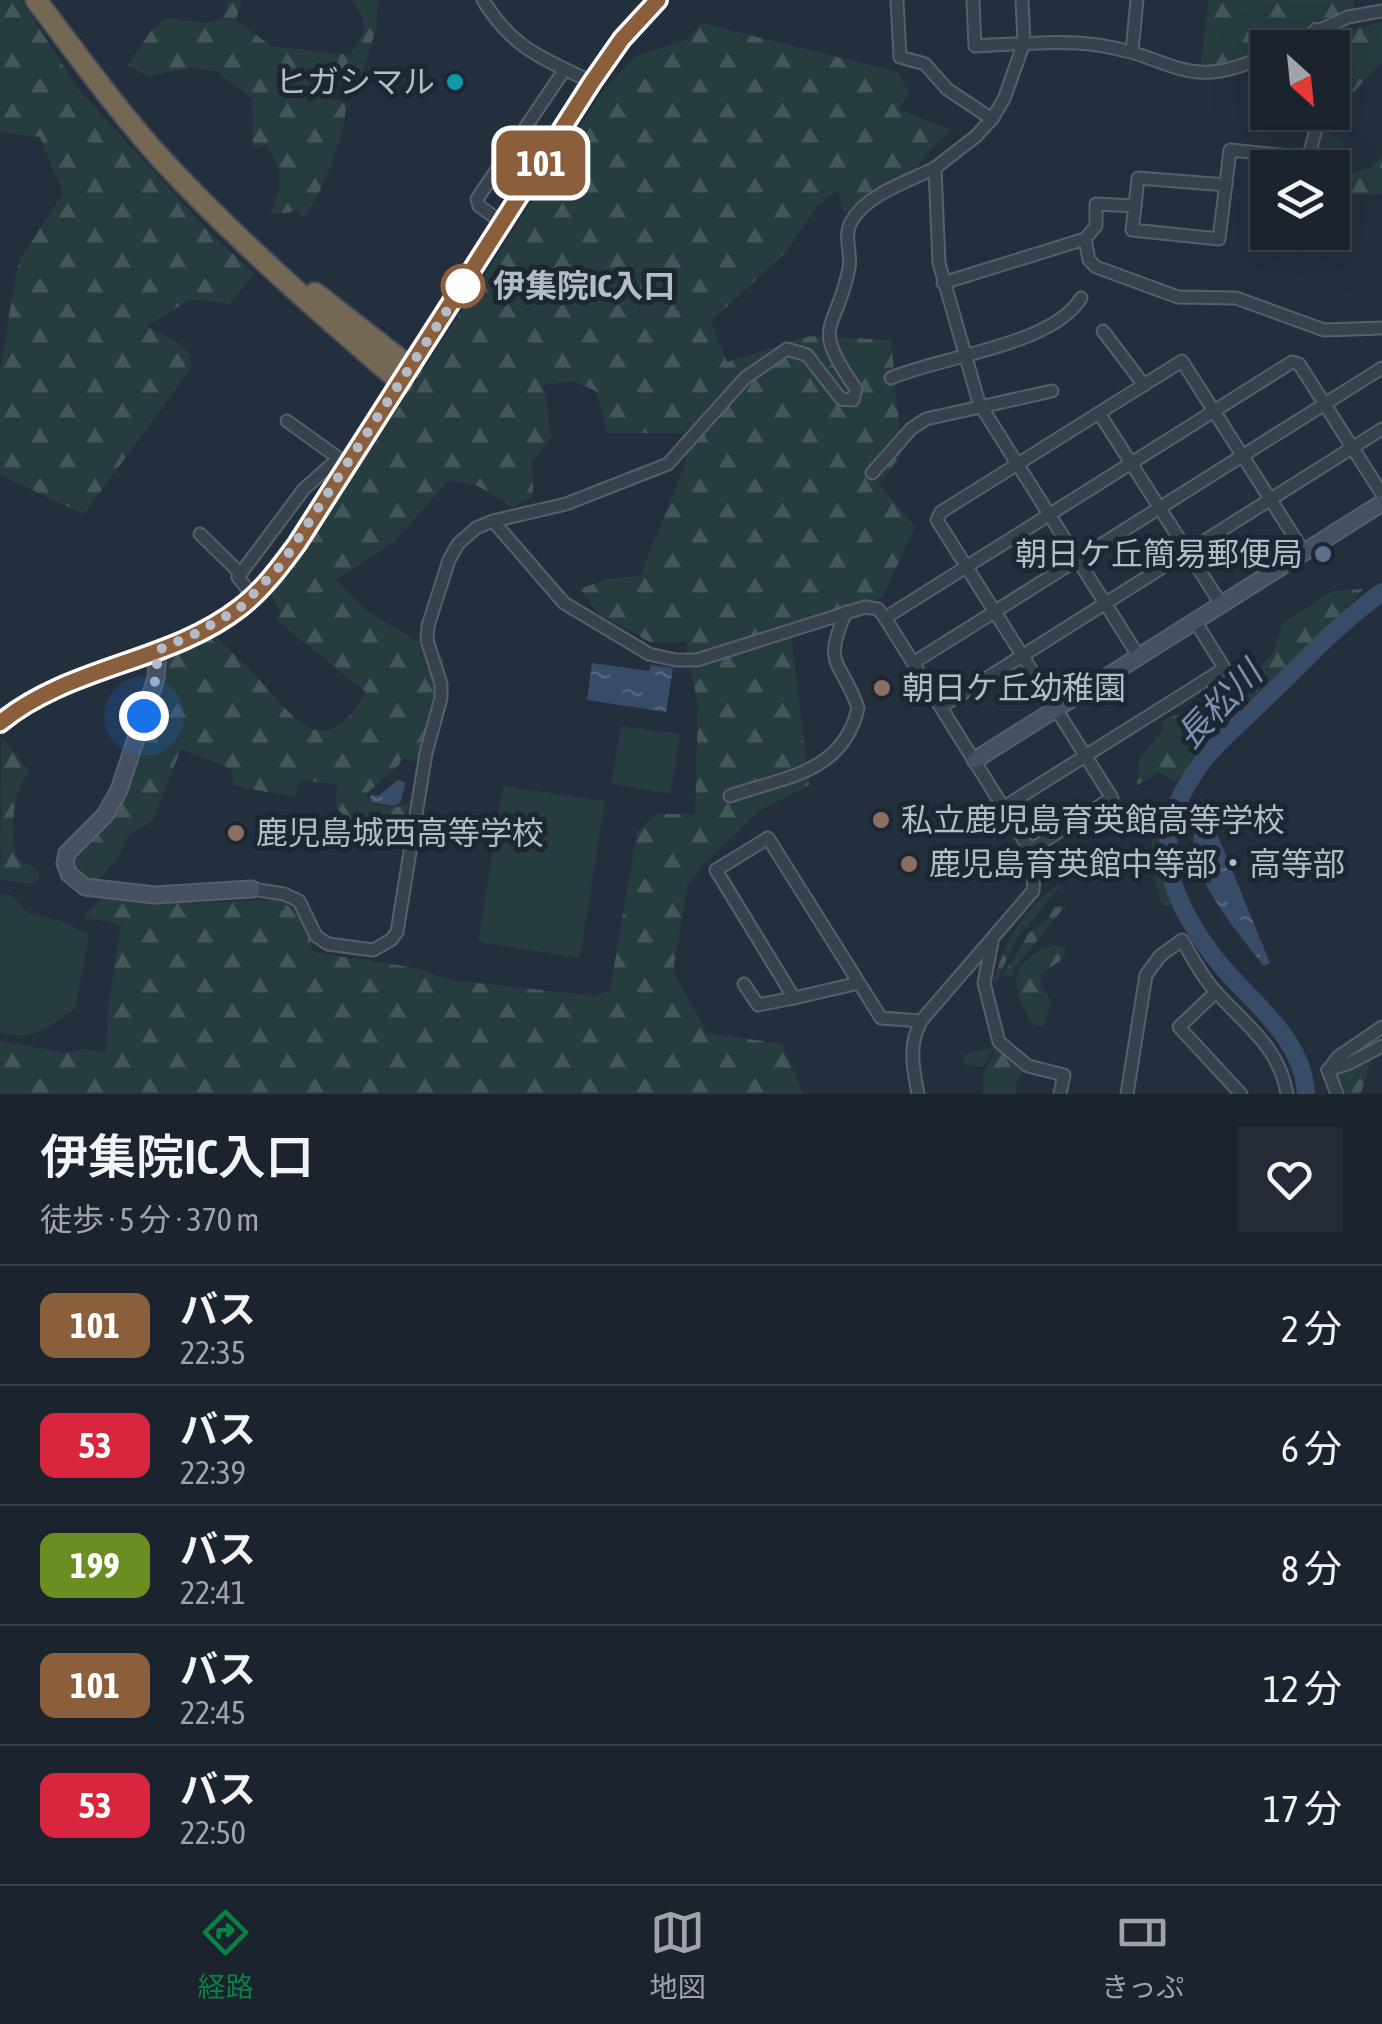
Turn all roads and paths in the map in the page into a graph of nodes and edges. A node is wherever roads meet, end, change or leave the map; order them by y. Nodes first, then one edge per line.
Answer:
1 (36, 0) edge
2 (44, 0) edge
3 (483, 0) edge
4 (658, 0) edge
5 (897, 0) edge
6 (973, 0) edge
7 (1022, 0) edge
8 (1137, 0) edge
9 (1382, 11) edge
10 (1316, 29) edge
11 (64, 37) junction
12 (1024, 43) junction
13 (1132, 51) junction
14 (1250, 63) edge
15 (566, 69) junction
16 (592, 82) junction
17 (992, 119) junction
18 (1316, 130) edge
19 (518, 138) junction
20 (545, 156) junction
21 (934, 168) junction
22 (1226, 185) junction
23 (1135, 206) junction
24 (503, 223) junction
25 (1085, 239) junction
26 (943, 283) junction
27 (1082, 298) dead end
28 (1382, 328) edge
29 (1102, 331) dead end
30 (964, 354) junction
31 (1382, 368) edge
32 (406, 375) junction
33 (892, 378) dead end
34 (1144, 385) junction
35 (1052, 390) dead end
36 (1324, 404) junction
37 (982, 406) junction
38 (1214, 411) junction
39 (1100, 413) junction
40 (287, 421) dead end
41 (1382, 429) edge
42 (1352, 448) junction
43 (1242, 456) junction
44 (1132, 463) junction
45 (1018, 464) junction
46 (346, 469) junction
47 (872, 473) dead end
48 (1382, 494) edge
49 (1270, 499) junction
50 (1382, 503) edge
51 (1160, 508) junction
52 (1050, 514) junction
53 (493, 521) junction
54 (200, 534) dead end
55 (1188, 551) junction
56 (1304, 552) junction
57 (1078, 560) junction
58 (966, 567) junction
59 (240, 574) junction
60 (253, 596) junction
61 (1105, 603) junction
62 (1221, 604) junction
63 (846, 612) junction
64 (995, 612) junction
65 (885, 618) junction
66 (1196, 621) junction
67 (158, 650) junction
68 (1022, 655) junction
69 (1138, 657) junction
70 (914, 663) junction
71 (941, 706) junction
72 (1057, 708) junction
73 (0, 723) edge
74 (1086, 756) junction
75 (975, 760) junction
76 (730, 796) dead end
77 (1004, 807) junction
78 (1030, 850) junction
79 (252, 888) joint
80 (993, 939) junction
81 (859, 983) junction
82 (744, 984) dead end
83 (1216, 992) junction
84 (794, 998) junction
85 (921, 1021) junction
86 (1382, 1027) edge
87 (1382, 1046) edge
88 (1328, 1070) junction
89 (918, 1094) edge
90 (1060, 1094) edge
91 (1127, 1094) edge
92 (1241, 1094) edge
93 (1287, 1094) edge
94 (1336, 1094) edge

1 - 11 highway
2 - 11 highway
3 - 15 street
4 - 16 main road
5 - 17 street
6 - 12 street
7 - 12 street
8 - 13 street
9 - 10 street
11 - 32 highway
12 - 13 street
12 - 17 street
13 - 14 street
15 - 16 street
15 - 19 street
16 - 20 main road
17 - 21 street
18 - 22 street
19 - 20 street
19 - 24 street
20 - 24 main road
21 - 26 street
21 - 53 street
22 - 23 street
22 - 23 street
23 - 25 street
24 - 32 main road
25 - 26 street
25 - 28 street
26 - 30 street
27 - 30 street
29 - 34 street
30 - 33 street
30 - 37 street
31 - 36 street
32 - 46 main road
34 - 38 street
34 - 39 street
35 - 37 street
36 - 38 street
36 - 42 street
36 - 43 street
37 - 45 street
37 - 47 street
38 - 43 street
38 - 44 street
39 - 44 street
39 - 45 street
40 - 46 street
41 - 42 street
42 - 48 street
42 - 49 street
43 - 49 street
43 - 51 street
44 - 51 street
44 - 52 street
45 - 52 street
45 - 58 street
46 - 59 street
46 - 60 main road
49 - 55 street
49 - 56 street
50 - 56 main road
51 - 55 street
51 - 57 street
52 - 57 street
52 - 58 street
53 - 63 street
53 - 79 street
54 - 59 street
55 - 61 street
55 - 62 street
56 - 62 main road
57 - 61 street
57 - 64 street
58 - 64 street
58 - 65 street
59 - 60 street
60 - 67 main road
61 - 68 street
61 - 69 street
62 - 66 main road
63 - 65 street
63 - 76 street
64 - 68 street
64 - 70 street
65 - 70 street
66 - 69 main road
66 - 74 street
67 - 73 main road
67 - 79 main road
68 - 71 street
68 - 72 street
69 - 72 main road
70 - 71 street
71 - 75 street
72 - 74 street
72 - 75 main road
74 - 77 street
74 - 78 street
75 - 77 street
77 - 78 street
78 - 80 street
80 - 85 street
80 - 90 street
81 - 84 street
81 - 84 street
81 - 85 street
82 - 84 street
83 - 91 street
83 - 92 street
83 - 93 street
85 - 89 street
86 - 88 street
87 - 88 street
88 - 94 street

